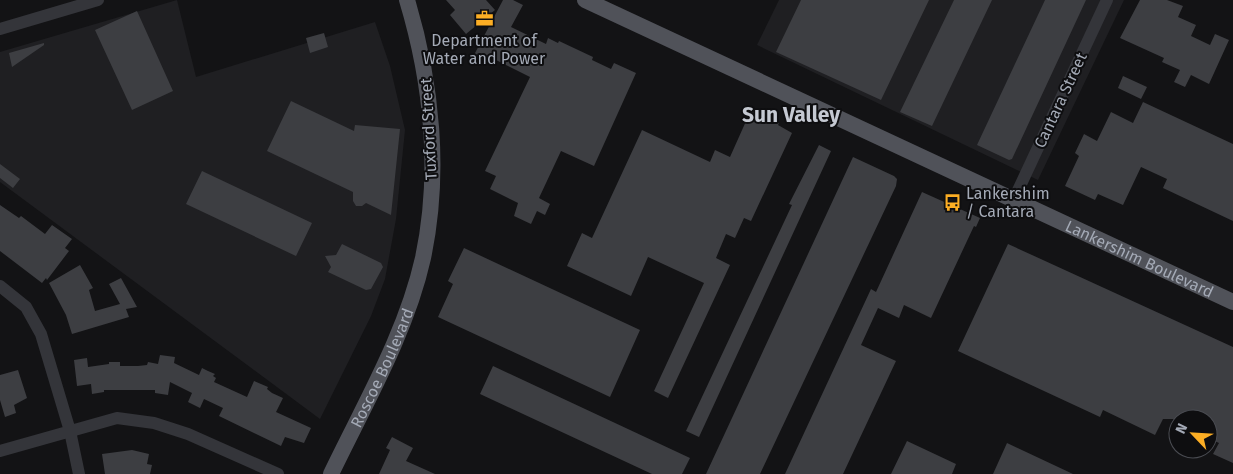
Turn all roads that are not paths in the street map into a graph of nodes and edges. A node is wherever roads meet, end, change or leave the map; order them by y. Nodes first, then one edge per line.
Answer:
1 (98, 0) edge
2 (407, 0) edge
3 (585, 0) edge
4 (1107, 0) edge
5 (0, 28) edge
6 (1014, 199) junction
7 (422, 259) joint
8 (0, 286) edge
9 (1233, 302) edge
10 (70, 431) junction
11 (0, 451) edge
12 (80, 474) edge
13 (278, 474) edge
14 (331, 474) edge

1 - 5 street
2 - 7 main road, Tuxford Street
3 - 6 main road, Lankershim Boulevard
4 - 6 street, Cantara Street
6 - 9 main road, Lankershim Boulevard
7 - 14 main road, Roscoe Boulevard
8 - 10 street
10 - 11 street
10 - 12 street
10 - 13 street

